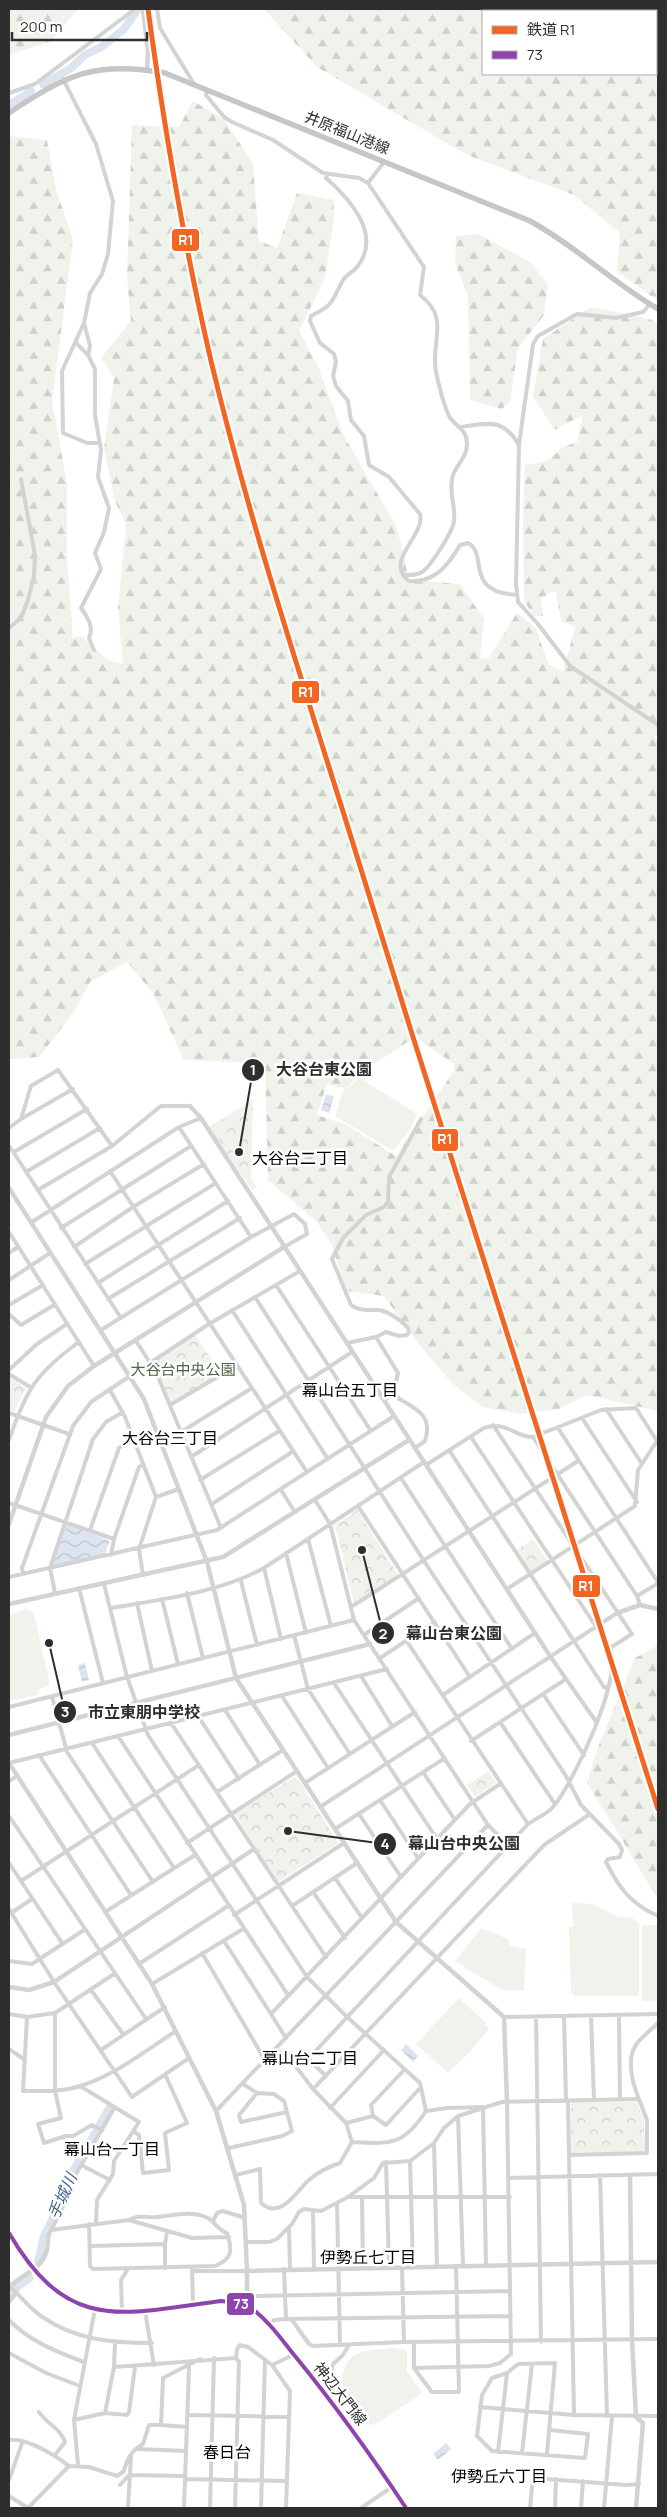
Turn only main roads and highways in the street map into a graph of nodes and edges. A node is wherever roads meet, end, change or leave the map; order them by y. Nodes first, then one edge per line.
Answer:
1 (9, 113) edge
2 (658, 309) edge
3 (9, 2233) edge
4 (406, 2508) edge

1 - 2 main road, 井原福山港線
3 - 4 main road, 神辺大門線

